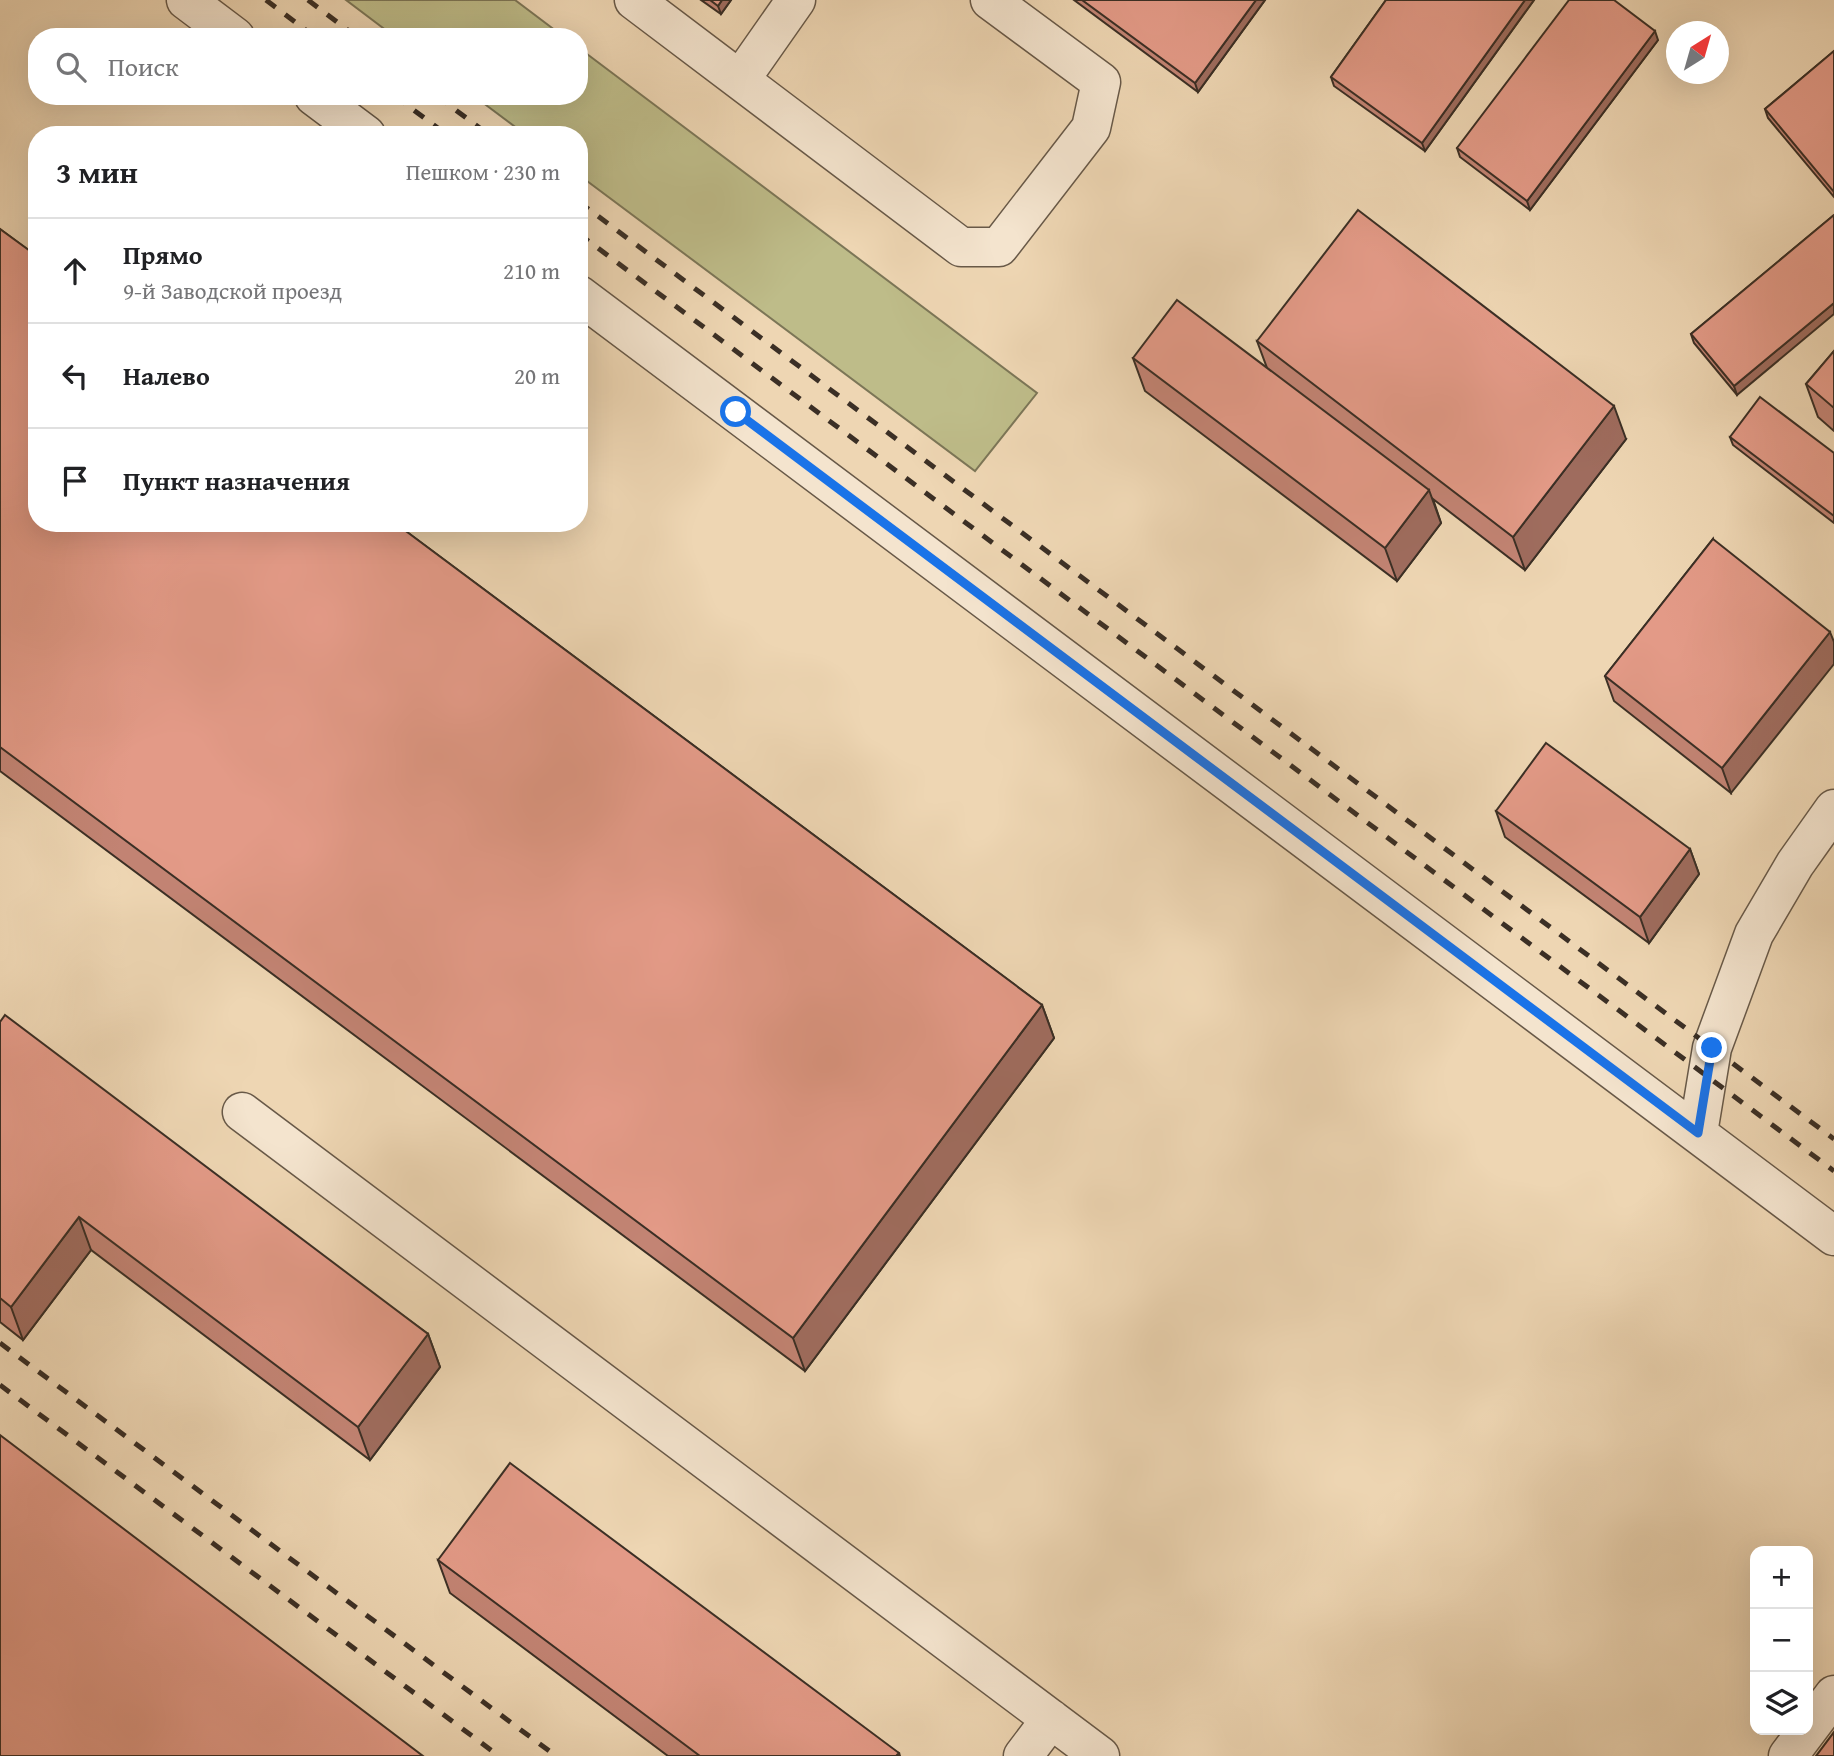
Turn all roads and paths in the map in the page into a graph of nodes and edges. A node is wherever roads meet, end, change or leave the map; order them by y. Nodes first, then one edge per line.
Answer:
1 (186, 0) edge
2 (634, 0) edge
3 (796, 0) edge
4 (990, 0) edge
5 (223, 28) edge
6 (740, 80) junction
7 (326, 105) edge
8 (354, 126) edge
9 (588, 302) edge
10 (1834, 809) edge
11 (242, 1112) dead end
12 (1698, 1133) junction
13 (1834, 1237) edge
14 (1834, 1696) edge
15 (1051, 1719) junction
16 (1023, 1756) edge
17 (1100, 1756) edge
18 (1788, 1756) edge

1 - 5 lane
2 - 6 lane
3 - 6 lane
4 - 6 lane
7 - 8 lane
9 - 12 lane
10 - 12 lane
11 - 15 lane
12 - 13 lane
14 - 18 lane
15 - 16 lane
15 - 17 lane

